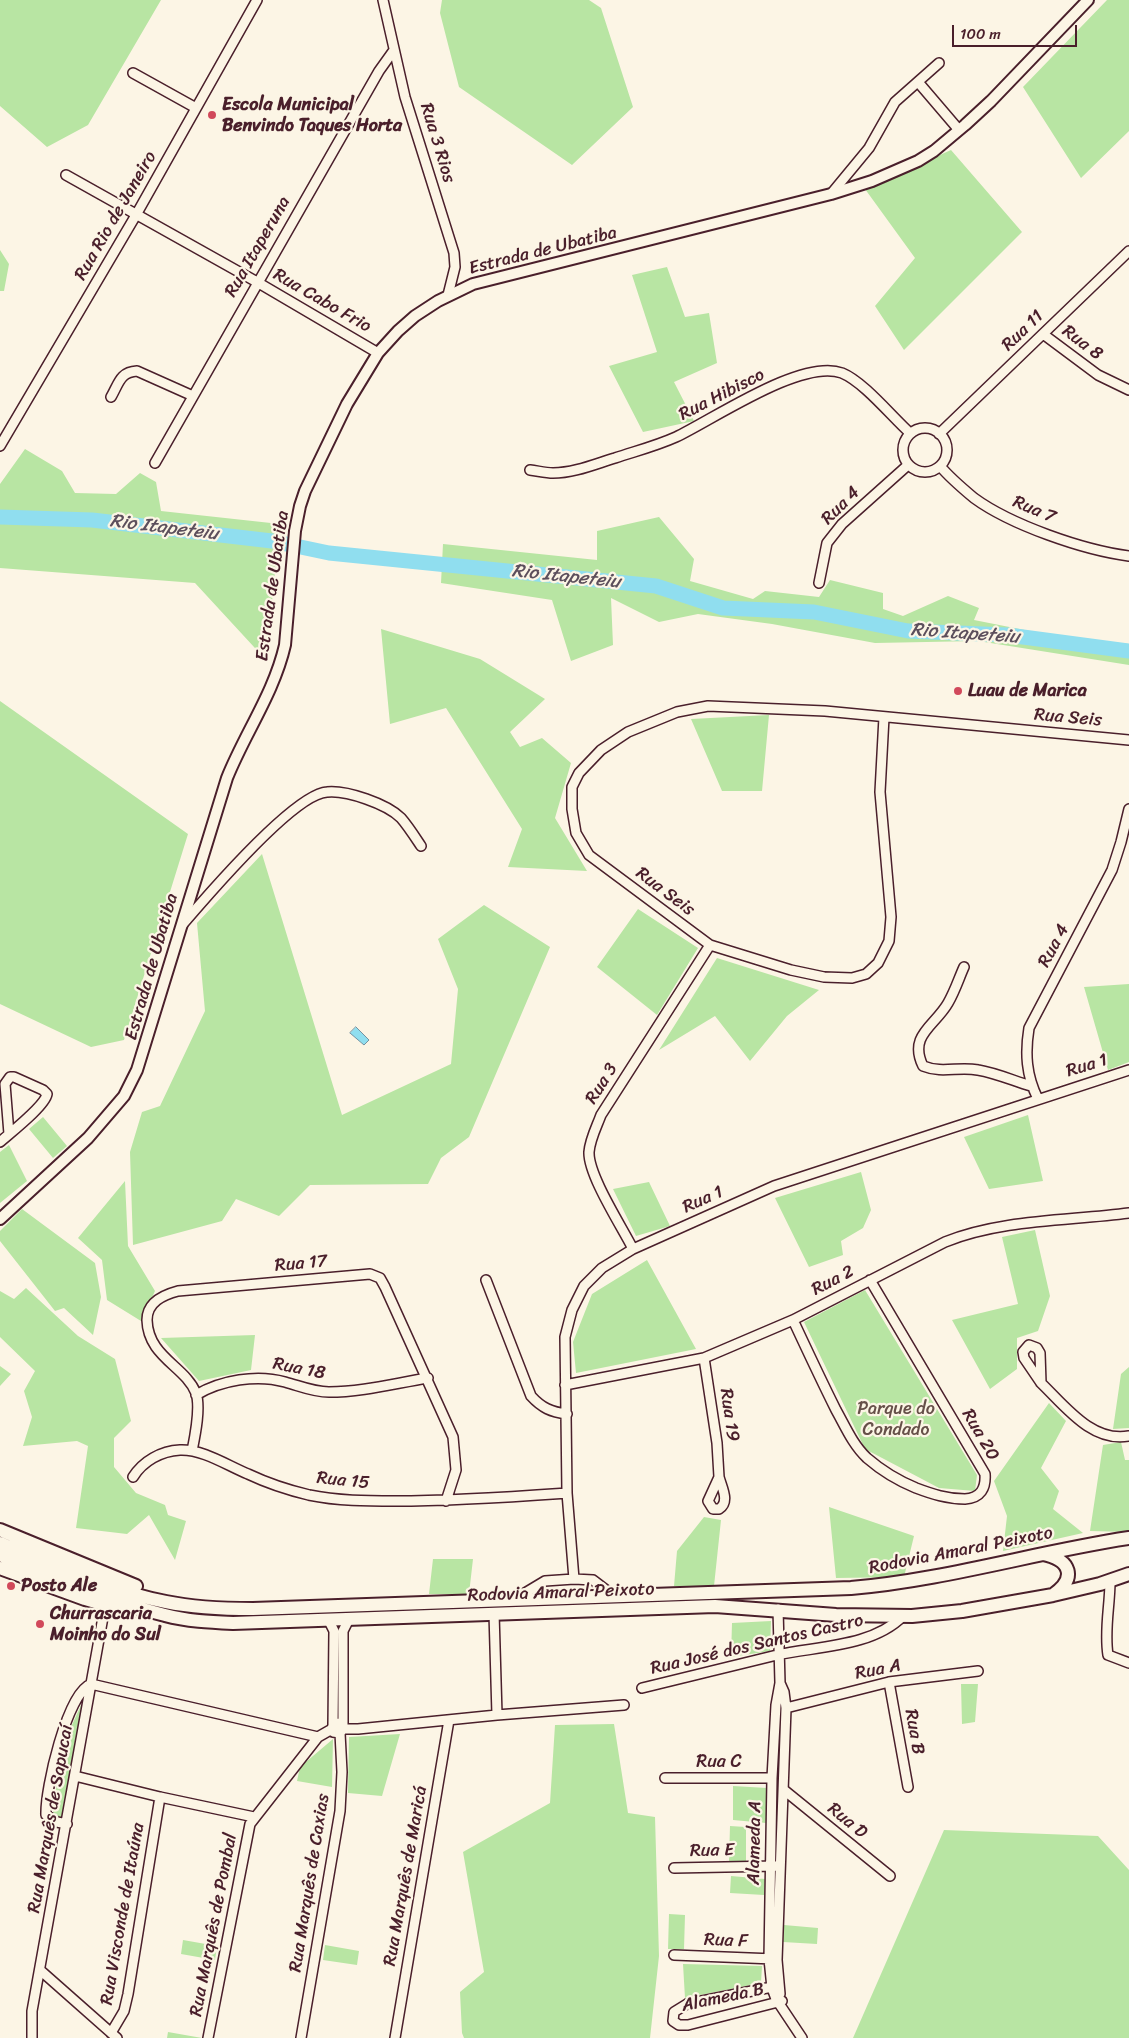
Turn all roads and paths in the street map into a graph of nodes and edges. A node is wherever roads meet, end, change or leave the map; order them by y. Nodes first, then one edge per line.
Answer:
1 (257, 0) edge
2 (384, 0) edge
3 (1088, 0) edge
4 (394, 50) junction
5 (939, 63) dead end
6 (133, 73) dead end
7 (918, 82) junction
8 (196, 108) junction
9 (959, 130) junction
10 (66, 175) dead end
11 (831, 194) junction
12 (136, 216) junction
13 (1129, 251) edge
14 (257, 282) junction
15 (448, 295) junction
16 (1043, 334) junction
17 (378, 353) junction
18 (1129, 390) edge
19 (192, 396) junction
20 (111, 397) dead end
21 (910, 433) junction
22 (939, 434) junction
23 (0, 446) edge
24 (155, 463) dead end
25 (908, 465) junction
26 (940, 466) junction
27 (530, 470) dead end
28 (1129, 556) edge
29 (819, 583) dead end
30 (884, 717) junction
31 (1129, 740) edge
32 (1129, 809) edge
33 (421, 846) dead end
34 (181, 926) junction
35 (710, 946) junction
36 (964, 966) dead end
37 (1129, 1070) edge
38 (1032, 1086) junction
39 (1038, 1099) junction
40 (9, 1134) junction
41 (0, 1142) edge
42 (1129, 1213) edge
43 (1115, 1215) junction
44 (0, 1219) edge
45 (1129, 1220) edge
46 (633, 1250) junction
47 (486, 1280) dead end
48 (870, 1280) junction
49 (793, 1320) junction
50 (704, 1358) junction
51 (428, 1378) junction
52 (1041, 1383) dead end
53 (565, 1385) junction
54 (196, 1395) junction
55 (567, 1414) junction
56 (1129, 1436) edge
57 (192, 1451) junction
58 (132, 1477) dead end
59 (719, 1477) dead end
60 (567, 1493) junction
61 (446, 1501) junction
62 (0, 1530) edge
63 (1129, 1538) edge
64 (0, 1543) edge
65 (1043, 1554) junction
66 (0, 1555) edge
67 (0, 1568) edge
68 (1129, 1574) edge
69 (574, 1579) junction
70 (1110, 1581) junction
71 (1053, 1595) junction
72 (614, 1596) junction
73 (514, 1599) junction
74 (105, 1606) junction
75 (193, 1606) junction
76 (778, 1609) junction
77 (494, 1613) junction
78 (166, 1616) junction
79 (903, 1616) junction
80 (349, 1618) junction
81 (328, 1619) junction
82 (778, 1655) junction
83 (1129, 1663) edge
84 (978, 1671) dead end
85 (888, 1682) junction
86 (780, 1683) junction
87 (91, 1684) junction
88 (642, 1688) dead end
89 (624, 1705) dead end
90 (786, 1708) junction
91 (496, 1715) junction
92 (449, 1720) junction
93 (338, 1728) junction
94 (318, 1737) junction
95 (75, 1776) junction
96 (665, 1778) dead end
97 (772, 1778) junction
98 (908, 1787) dead end
99 (784, 1790) junction
100 (160, 1797) junction
101 (254, 1817) junction
102 (67, 1824) junction
103 (776, 1866) junction
104 (674, 1868) dead end
105 (890, 1876) dead end
106 (674, 1955) dead end
107 (773, 1959) junction
108 (40, 1970) junction
109 (775, 1987) junction
110 (780, 2004) junction
111 (114, 2036) edge
112 (32, 2038) edge
113 (208, 2038) edge
114 (301, 2038) edge
115 (395, 2038) edge
116 (802, 2038) edge

1 - 8 street, Rua Rio de Janeiro
2 - 4 street, Rua 3 Rios
3 - 9 main road, Estrada de Ubatiba
4 - 14 street, Rua Itaperuna
4 - 15 street, Rua 3 Rios
5 - 7 street
6 - 8 street
7 - 9 street
7 - 11 street
8 - 12 street, Rua Rio de Janeiro
9 - 11 main road, Estrada de Ubatiba
10 - 12 street, Rua Cabo Frio
11 - 15 main road, Estrada de Ubatiba
12 - 14 street, Rua Cabo Frio
12 - 23 street, Rua Rio de Janeiro
13 - 16 street, Rua 11
14 - 17 street, Rua Cabo Frio
14 - 19 street, Rua Itaperuna
15 - 17 main road, Estrada de Ubatiba
16 - 18 street, Rua 8
16 - 22 street, Rua 11
17 - 34 main road, Estrada de Ubatiba
19 - 20 street
19 - 24 street, Rua Itaperuna
21 - 22 street
21 - 25 street
21 - 27 street, Rua Hibisco
22 - 26 street
25 - 26 street
25 - 29 street, Rua 4
26 - 28 street, Rua 7
30 - 31 street, Rua Seis
30 - 35 street, Rua Seis
30 - 35 street, Rua Seis
32 - 38 street, Rua 4
33 - 34 street
34 - 44 main road, Estrada de Ubatiba
35 - 46 street, Rua 3
36 - 38 street
37 - 39 street, Rua 1
38 - 39 street, Rua 4
39 - 46 street, Rua 1
40 - 40 street
40 - 41 street
42 - 43 street, Rua 2
43 - 45 street, Rua 2
43 - 48 street, Rua 2
46 - 53 street, Rua 1
47 - 55 street
48 - 49 street, Rua 2
48 - 49 street, Rua 20
49 - 50 street, Rua 2
50 - 53 street, Rua 2
50 - 59 street, Rua 19
51 - 54 street, Rua 18
51 - 54 street, Rua 17
51 - 61 street, Rua 17
52 - 56 street
53 - 55 street, Rua 1
54 - 57 street
55 - 60 street, Rua 1
57 - 58 street, Rua 15
57 - 61 street, Rua 15
60 - 61 street, Rua 15
60 - 69 street, Rua 1
62 - 75 highway
63 - 65 highway, Rodovia Amaral Peixoto
64 - 75 highway, Rodovia Amaral Peixoto
65 - 71 highway
65 - 72 highway, Rodovia Amaral Peixoto
66 - 78 highway, Rodovia Amaral Peixoto
67 - 74 highway
68 - 70 highway, Rodovia Amaral Peixoto
69 - 72 street
69 - 73 street
70 - 71 highway, Rodovia Amaral Peixoto
70 - 83 street
71 - 79 highway, Rodovia Amaral Peixoto
72 - 73 highway, Rodovia Amaral Peixoto
73 - 75 highway, Rodovia Amaral Peixoto
74 - 78 highway
74 - 87 street, Rua Marquês de Sapucaí
76 - 77 highway, Rodovia Amaral Peixoto
76 - 79 highway, Rodovia Amaral Peixoto
76 - 82 street, Alameda A
77 - 80 highway, Rodovia Amaral Peixoto
77 - 91 street
78 - 81 highway, Rodovia Amaral Peixoto
79 - 82 street, Rua José dos Santos Castro
80 - 81 highway, Rodovia Amaral Peixoto
80 - 93 street
81 - 93 street
82 - 86 street, Alameda A
82 - 88 street, Rua José dos Santos Castro
84 - 85 street, Rua A
85 - 90 street, Rua A
85 - 98 street, Rua B
86 - 90 street, Alameda A
86 - 97 street, Alameda A
87 - 94 street
87 - 95 street, Rua Marquês de Sapucaí
87 - 102 street
89 - 91 street
90 - 99 street, Alameda A
91 - 92 street
92 - 93 street
92 - 115 street, Rua Marquês de Maricá
93 - 94 street, Rua Marquês de Pombal
93 - 114 street, Rua Marquês de Caxias
94 - 101 street, Rua Marquês de Pombal
95 - 100 street
95 - 102 street, Rua Marquês de Sapucaí
96 - 97 street, Rua C
97 - 103 street, Alameda A
99 - 103 street, Alameda A
99 - 105 street, Rua D
100 - 101 street
100 - 111 street, Rua Visconde de Itaúna
101 - 113 street, Rua Marquês de Pombal
102 - 108 street, Rua Marquês de Sapucaí
103 - 104 street, Rua E
103 - 107 street, Alameda A
106 - 107 street, Rua F
107 - 109 street, Alameda A
108 - 111 street
108 - 112 street, Rua Marquês de Sapucaí
109 - 110 street, Alameda A
109 - 110 street, Alameda B
110 - 116 street, Alameda B

